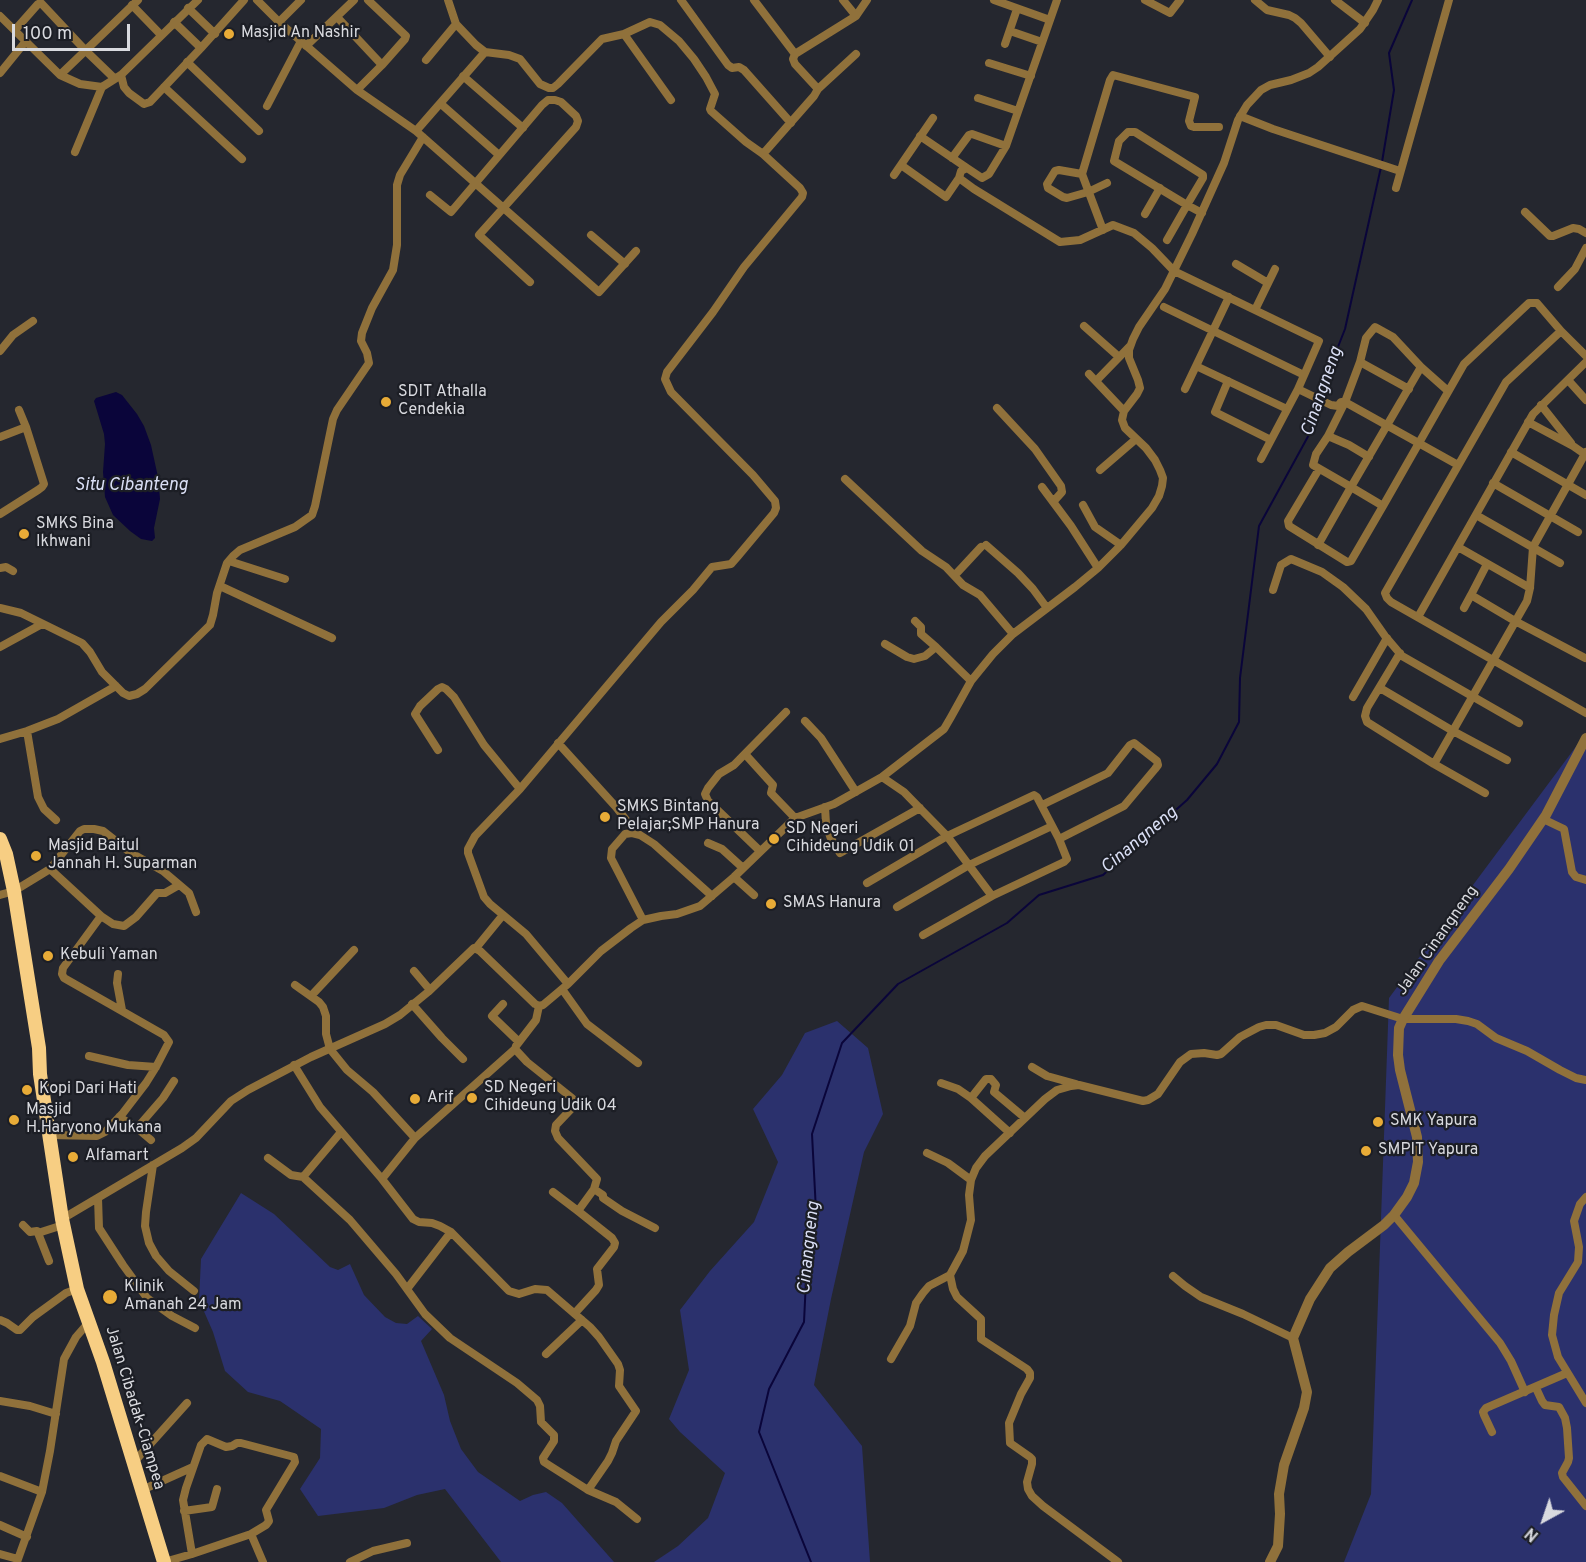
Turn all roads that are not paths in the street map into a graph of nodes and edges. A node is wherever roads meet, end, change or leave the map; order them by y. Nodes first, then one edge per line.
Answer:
1 (198, 0) edge
2 (244, 0) edge
3 (257, 0) edge
4 (301, 0) edge
5 (354, 0) edge
6 (368, 0) edge
7 (448, 0) edge
8 (681, 0) edge
9 (754, 0) edge
10 (843, 0) edge
11 (867, 0) edge
12 (994, 0) edge
13 (1058, 0) edge
14 (1145, 0) edge
15 (1180, 0) edge
16 (1255, 0) edge
17 (1335, 0) edge
18 (1378, 0) edge
19 (1449, 0) edge
20 (135, 3) edge
21 (188, 8) junction
22 (1017, 9) junction
23 (0, 16) edge
24 (856, 16) junction
25 (337, 17) junction
26 (1050, 20) junction
27 (174, 22) junction
28 (279, 22) junction
29 (1365, 23) junction
30 (456, 24) junction
31 (15, 30) junction
32 (1010, 32) junction
33 (214, 34) junction
34 (624, 34) junction
35 (161, 35) junction
36 (26, 41) junction
37 (1042, 42) junction
38 (304, 43) junction
39 (1005, 44) dead end
40 (201, 48) junction
41 (86, 51) junction
42 (485, 52) junction
43 (795, 54) junction
44 (856, 54) dead end
45 (1330, 57) junction
46 (426, 60) dead end
47 (187, 62) junction
48 (989, 63) dead end
49 (382, 65) junction
50 (0, 73) edge
51 (60, 75) junction
52 (463, 76) junction
53 (1031, 76) junction
54 (118, 77) junction
55 (102, 87) junction
56 (164, 87) junction
57 (818, 89) junction
58 (357, 90) junction
59 (978, 98) dead end
60 (671, 100) dead end
61 (441, 104) junction
62 (267, 106) dead end
63 (1018, 111) junction
64 (1240, 116) junction
65 (933, 117) dead end
66 (791, 123) junction
67 (1219, 127) dead end
68 (523, 128) junction
69 (259, 131) dead end
70 (419, 134) junction
71 (920, 136) junction
72 (1006, 146) junction
73 (75, 152) dead end
74 (763, 154) junction
75 (499, 155) junction
76 (952, 158) junction
77 (242, 159) dead end
78 (901, 165) junction
79 (967, 168) junction
80 (1400, 171) junction
81 (1082, 174) junction
82 (894, 175) dead end
83 (959, 178) junction
84 (1107, 183) dead end
85 (475, 184) junction
86 (1160, 188) junction
87 (1396, 188) dead end
88 (1088, 192) junction
89 (430, 195) dead end
90 (1187, 205) junction
91 (503, 208) junction
92 (1525, 212) dead end
93 (1202, 213) junction
94 (1145, 214) dead end
95 (1103, 230) junction
96 (1586, 234) edge
97 (591, 235) dead end
98 (1167, 240) dead end
99 (1586, 248) edge
100 (636, 251) dead end
101 (625, 264) junction
102 (1236, 264) dead end
103 (1275, 269) dead end
104 (1174, 271) junction
105 (530, 282) dead end
106 (1268, 283) junction
107 (1558, 288) dead end
108 (1229, 297) junction
109 (1164, 308) dead end
110 (1255, 310) junction
111 (33, 321) dead end
112 (1084, 326) dead end
113 (1562, 331) junction
114 (1213, 332) junction
115 (1130, 346) junction
116 (0, 349) edge
117 (1586, 356) edge
118 (1119, 357) junction
119 (1360, 362) junction
120 (1586, 362) edge
121 (1196, 366) junction
122 (1421, 367) junction
123 (1089, 374) dead end
124 (1304, 375) junction
125 (1568, 380) junction
126 (1096, 381) junction
127 (1228, 381) junction
128 (1409, 388) junction
129 (1185, 389) dead end
130 (1298, 389) junction
131 (1448, 392) junction
132 (1586, 400) edge
133 (1345, 402) junction
134 (1541, 405) junction
135 (997, 408) dead end
136 (1287, 409) junction
137 (18, 410) dead end
138 (1124, 411) junction
139 (1528, 422) junction
140 (1388, 426) junction
141 (26, 427) junction
142 (1328, 436) junction
143 (0, 437) edge
144 (1136, 439) junction
145 (1271, 440) junction
146 (1420, 444) junction
147 (1573, 446) junction
148 (1511, 452) junction
149 (1585, 453) edge
150 (1369, 457) junction
151 (1261, 459) dead end
152 (1458, 465) junction
153 (1319, 469) junction
154 (1100, 470) dead end
155 (845, 479) dead end
156 (1494, 483) junction
157 (1568, 485) junction
158 (1042, 487) dead end
159 (1351, 487) junction
160 (1586, 495) edge
161 (1053, 502) junction
162 (1083, 505) dead end
163 (1383, 506) junction
164 (0, 514) edge
165 (1476, 515) junction
166 (1550, 515) junction
167 (1578, 532) dead end
168 (1121, 545) junction
169 (1318, 545) junction
170 (1458, 547) junction
171 (1533, 547) junction
172 (229, 561) junction
173 (1560, 563) dead end
174 (1487, 564) junction
175 (0, 568) edge
176 (1098, 568) junction
177 (13, 571) dead end
178 (955, 575) junction
179 (285, 579) dead end
180 (220, 586) junction
181 (1530, 588) junction
182 (1273, 590) dead end
183 (1471, 596) junction
184 (0, 608) edge
185 (1047, 608) junction
186 (1464, 608) dead end
187 (1418, 617) junction
188 (915, 621) dead end
189 (1515, 621) junction
190 (42, 624) junction
191 (1013, 634) junction
192 (332, 638) dead end
193 (1387, 638) junction
194 (885, 644) dead end
195 (0, 647) edge
196 (936, 647) junction
197 (1400, 653) junction
198 (1585, 658) edge
199 (1493, 660) junction
200 (971, 681) junction
201 (116, 686) junction
202 (1380, 688) junction
203 (1353, 697) dead end
204 (1472, 697) junction
205 (786, 712) dead end
206 (1586, 713) edge
207 (805, 721) dead end
208 (1519, 723) dead end
209 (27, 731) junction
210 (1453, 731) junction
211 (1586, 738) edge
212 (0, 739) edge
213 (558, 743) junction
214 (438, 750) dead end
215 (745, 754) junction
216 (1507, 760) dead end
217 (1434, 764) junction
218 (882, 777) junction
219 (520, 789) junction
220 (856, 792) junction
221 (1485, 793) dead end
222 (1042, 805) junction
223 (825, 807) junction
224 (920, 808) junction
225 (795, 818) junction
226 (1543, 819) junction
227 (56, 820) dead end
228 (1052, 826) junction
229 (638, 835) junction
230 (946, 836) junction
231 (0, 839) edge
232 (1059, 839) junction
233 (708, 843) dead end
234 (760, 850) junction
235 (969, 865) junction
236 (743, 868) junction
237 (50, 869) junction
238 (734, 877) junction
239 (1586, 879) edge
240 (867, 883) dead end
241 (179, 885) junction
242 (15, 891) junction
243 (754, 895) dead end
244 (0, 896) edge
245 (712, 896) junction
246 (992, 896) junction
247 (897, 907) dead end
248 (196, 912) dead end
249 (502, 915) junction
250 (101, 916) junction
251 (644, 920) junction
252 (923, 935) dead end
253 (476, 948) junction
254 (354, 950) dead end
255 (414, 972) dead end
256 (118, 974) dead end
257 (296, 984) dead end
258 (565, 987) junction
259 (430, 990) junction
260 (311, 996) junction
261 (412, 1004) junction
262 (503, 1004) dead end
263 (539, 1006) junction
264 (122, 1010) junction
265 (1403, 1019) junction
266 (517, 1045) junction
267 (330, 1049) junction
268 (89, 1056) dead end
269 (464, 1059) dead end
270 (638, 1063) dead end
271 (294, 1065) junction
272 (156, 1067) junction
273 (1032, 1067) dead end
274 (1586, 1080) edge
275 (174, 1081) dead end
276 (941, 1083) dead end
277 (1079, 1085) junction
278 (971, 1098) junction
279 (119, 1117) junction
280 (1025, 1118) junction
281 (137, 1128) junction
282 (341, 1132) junction
283 (1011, 1132) junction
284 (50, 1135) junction
285 (415, 1138) junction
286 (151, 1140) dead end
287 (927, 1153) dead end
288 (268, 1158) dead end
289 (153, 1165) junction
290 (303, 1177) junction
291 (382, 1179) junction
292 (971, 1180) junction
293 (594, 1189) junction
294 (553, 1192) dead end
295 (1586, 1197) edge
296 (98, 1198) junction
297 (578, 1211) junction
298 (1394, 1215) junction
299 (63, 1222) junction
300 (23, 1225) dead end
301 (654, 1228) dead end
302 (451, 1232) junction
303 (38, 1233) junction
304 (49, 1261) dead end
305 (950, 1275) junction
306 (1173, 1276) dead end
307 (77, 1288) junction
308 (407, 1288) junction
309 (194, 1290) dead end
310 (574, 1313) junction
311 (0, 1320) edge
312 (582, 1320) junction
313 (89, 1322) junction
314 (195, 1328) dead end
315 (1293, 1338) junction
316 (546, 1353) dead end
317 (891, 1359) dead end
318 (1567, 1373) junction
319 (1536, 1388) junction
320 (1526, 1392) junction
321 (0, 1401) edge
322 (1586, 1403) edge
323 (187, 1404) dead end
324 (56, 1414) junction
325 (1492, 1432) dead end
326 (134, 1462) junction
327 (193, 1467) junction
328 (0, 1476) edge
329 (217, 1489) dead end
330 (142, 1490) junction
331 (588, 1490) junction
332 (42, 1492) junction
333 (1586, 1506) edge
334 (184, 1511) junction
335 (637, 1519) dead end
336 (0, 1525) edge
337 (251, 1534) junction
338 (27, 1537) junction
339 (407, 1544) dead end
340 (0, 1554) edge
341 (192, 1554) junction
342 (17, 1561) edge
343 (164, 1562) edge
344 (263, 1562) edge
345 (350, 1562) edge
346 (1118, 1562) edge
347 (1270, 1562) edge

1 - 21 street
2 - 33 street
3 - 28 street
4 - 28 street
5 - 25 street
6 - 49 street
7 - 30 street
8 - 66 street
9 - 43 street
10 - 24 street
11 - 24 street
12 - 22 street
13 - 26 street
14 - 15 street
16 - 45 street
17 - 29 street
18 - 29 street
19 - 80 street
20 - 35 street
20 - 41 street
21 - 27 street
21 - 33 street
22 - 26 street
22 - 32 street
23 - 31 street
24 - 43 street
25 - 38 street
25 - 49 street
26 - 37 street
27 - 35 street
27 - 40 street
28 - 38 street
29 - 45 street
30 - 42 street
30 - 46 street
31 - 36 street
31 - 41 street
32 - 37 street
32 - 39 street
33 - 40 street
34 - 42 street
34 - 60 street
34 - 74 street
35 - 54 street
36 - 50 street
36 - 51 street
37 - 53 street
38 - 58 street
38 - 62 street
40 - 47 street
41 - 51 street
41 - 54 street
42 - 52 street
43 - 57 street
44 - 57 street
45 - 64 street
47 - 56 street
47 - 69 street
48 - 53 street
49 - 58 street
51 - 55 street
52 - 61 street
52 - 68 street
53 - 63 street
54 - 55 street
54 - 56 street
55 - 73 street
56 - 77 street
57 - 66 street
58 - 70 street
59 - 63 street
61 - 70 street
61 - 75 street
63 - 72 street
64 - 80 street
64 - 93 street
65 - 71 street
66 - 74 street
67 - 81 street
68 - 75 street
68 - 91 street
70 - 85 street
70 - 172 street
71 - 76 street
71 - 78 street
72 - 76 street
72 - 79 street
74 - 213 street
75 - 85 street
76 - 79 street
78 - 82 street
78 - 83 street
79 - 83 street
80 - 87 street
81 - 88 street
81 - 88 street
83 - 95 street
84 - 88 street
85 - 89 street
85 - 91 street
86 - 90 street
86 - 90 street
86 - 94 street
88 - 95 street
90 - 93 street
90 - 98 street
91 - 101 street
91 - 105 street
92 - 96 street
93 - 104 street
95 - 104 street
97 - 101 street
99 - 107 street
100 - 101 street
102 - 106 street
103 - 106 street
104 - 108 street
104 - 115 street
106 - 110 street
108 - 110 street
108 - 114 street
109 - 114 street
110 - 124 street
111 - 116 street
112 - 118 street
113 - 117 street
113 - 131 street
113 - 152 street
114 - 121 street
114 - 124 street
115 - 118 street
115 - 138 street
118 - 126 street
119 - 122 street
119 - 128 street
119 - 133 street
120 - 125 street
121 - 127 street
121 - 129 street
122 - 128 street
122 - 131 street
123 - 126 street
124 - 130 street
125 - 132 street
125 - 134 street
126 - 138 street
127 - 136 street
127 - 145 street
128 - 140 street
130 - 133 street
130 - 136 street
131 - 146 street
133 - 140 street
133 - 142 street
134 - 139 street
134 - 147 street
135 - 161 street
136 - 145 street
137 - 141 street
138 - 144 street
139 - 147 street
139 - 148 street
140 - 146 street
140 - 150 street
141 - 143 street
141 - 164 street
142 - 150 street
142 - 153 street
144 - 154 street
144 - 168 street
145 - 151 street
146 - 152 street
146 - 163 street
147 - 149 street
148 - 156 street
148 - 157 street
149 - 157 street
150 - 159 street
152 - 187 street
153 - 159 street
153 - 169 street
155 - 178 street
156 - 165 street
156 - 166 street
157 - 160 street
157 - 166 street
158 - 161 street
159 - 163 street
159 - 169 street
161 - 176 street
162 - 168 street
163 - 169 street
165 - 170 street
165 - 171 street
166 - 167 street
166 - 171 street
168 - 176 street
170 - 174 street
170 - 187 street
171 - 173 street
171 - 181 street
172 - 179 street
172 - 180 street
174 - 181 street
174 - 183 street
175 - 177 street
176 - 185 street
178 - 185 street
178 - 191 street
180 - 192 street
180 - 201 street
181 - 189 street
182 - 193 street
183 - 186 street
183 - 189 street
184 - 190 street
185 - 191 street
187 - 199 street
188 - 196 street
189 - 198 street
189 - 199 street
190 - 195 street
190 - 201 street
191 - 200 street
193 - 197 street
193 - 203 street
194 - 196 street
196 - 200 street
197 - 202 street
197 - 204 street
199 - 204 street
199 - 206 street
200 - 218 street
201 - 209 street
202 - 210 street
202 - 217 street
204 - 208 street
204 - 210 street
205 - 215 street
207 - 220 street
209 - 212 street
209 - 227 street
210 - 216 street
210 - 217 street
211 - 226 street, Jalan Cinangneng
213 - 219 street
213 - 229 street
214 - 219 street
215 - 225 street
215 - 234 street
217 - 221 street
218 - 220 street
218 - 224 street
219 - 249 street
220 - 223 street
222 - 228 street
222 - 230 street
222 - 232 street
223 - 224 street
223 - 225 street
224 - 230 street
225 - 234 street
226 - 239 street
226 - 265 street, Jalan Cinangneng
228 - 232 street
228 - 235 street
229 - 245 street
229 - 251 street
230 - 235 street
230 - 240 street
231 - 242 highway, Jalan Cibadak-Ciampea
232 - 246 street
233 - 236 street
234 - 236 street
235 - 246 street
235 - 247 street
236 - 238 street
237 - 241 street
237 - 242 street
237 - 250 street
238 - 243 street
238 - 245 street
241 - 248 street
241 - 250 street
242 - 244 street
242 - 284 highway, Jalan Cibadak-Ciampea
245 - 251 street
246 - 252 street
249 - 253 street
249 - 258 street
250 - 264 street
251 - 258 street
253 - 259 street
253 - 263 street
254 - 260 street
255 - 259 street
256 - 264 street
257 - 260 street
258 - 263 street
258 - 270 street
259 - 261 street
260 - 267 street
261 - 267 street
261 - 269 street
262 - 266 street
263 - 266 street
264 - 272 street
265 - 274 street
265 - 277 street
265 - 298 street, Jalan Cinangneng
266 - 285 street
266 - 293 street
267 - 271 street
267 - 285 street
268 - 272 street
271 - 282 street
271 - 289 street
272 - 279 street
273 - 277 street
275 - 281 street
276 - 278 street
277 - 280 street
278 - 280 street
278 - 283 street
279 - 281 street
279 - 284 street
280 - 283 street
281 - 286 street
282 - 290 street
282 - 291 street
283 - 292 street
284 - 299 highway, Jalan Cibadak-Ciampea
285 - 291 street
287 - 292 street
288 - 290 street
289 - 296 street
289 - 309 street
290 - 308 street
291 - 302 street
292 - 305 street
293 - 297 street
293 - 301 street
294 - 297 street
295 - 318 street
296 - 299 street
296 - 314 street
297 - 310 street
298 - 315 street, Jalan Cinangneng
298 - 320 street
299 - 303 street
299 - 307 highway, Jalan Cibadak-Ciampea
300 - 303 street
302 - 308 street
302 - 310 street
303 - 304 street
305 - 317 street
305 - 346 street
306 - 315 street
307 - 311 street
307 - 313 highway, Jalan Cibadak-Ciampea
308 - 331 street
310 - 312 street
312 - 316 street
312 - 331 street
313 - 324 street
313 - 326 highway, Jalan Cibadak-Ciampea
315 - 347 street
318 - 319 street
318 - 322 street
319 - 320 street
319 - 333 street
320 - 325 street
321 - 324 street
323 - 326 street
324 - 332 street
326 - 330 highway, Jalan Cibadak-Ciampea
327 - 330 street
327 - 334 street
327 - 337 street
328 - 332 street
329 - 334 street
330 - 343 highway, Jalan Cibadak-Ciampea
331 - 335 street
332 - 338 street
334 - 341 street
336 - 338 street
337 - 341 street
337 - 344 street
338 - 342 street
339 - 345 street
340 - 342 street
341 - 343 street

